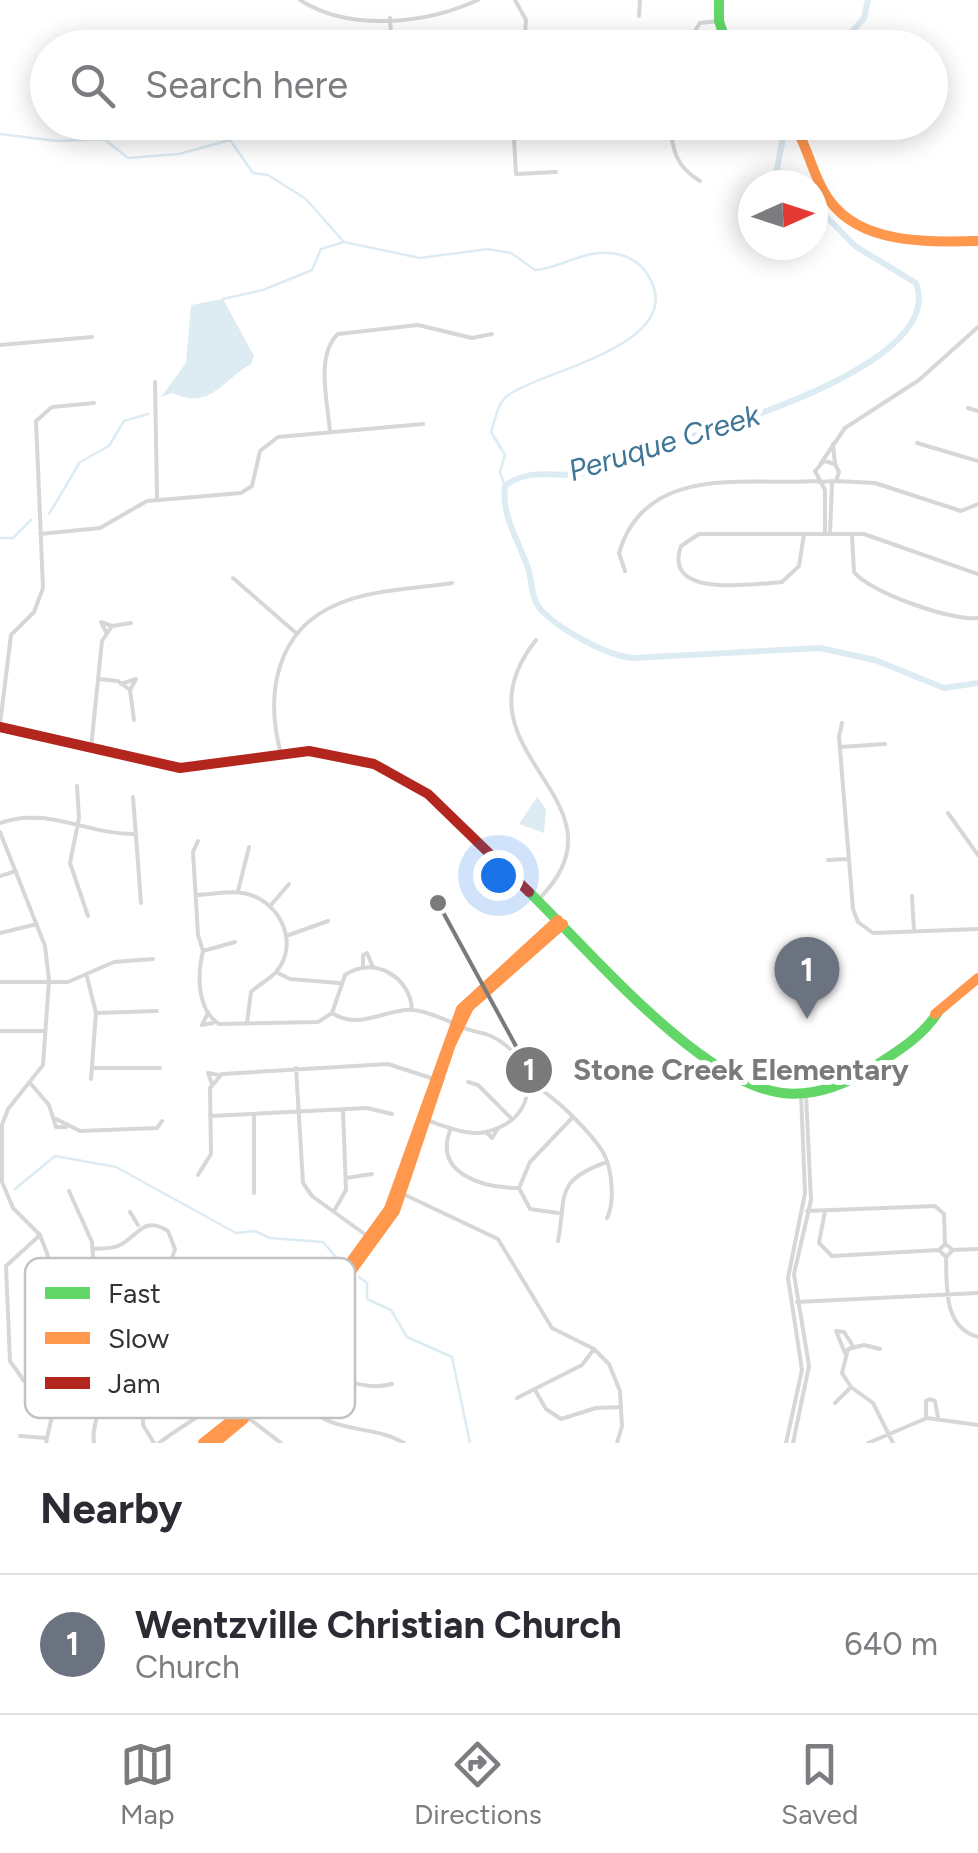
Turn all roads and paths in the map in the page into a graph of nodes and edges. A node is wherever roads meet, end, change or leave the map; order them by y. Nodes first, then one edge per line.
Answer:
1 (478, 0) edge
2 (515, 0) edge
3 (640, 0) edge
4 (719, 0) edge
5 (299, 1) edge
6 (640, 16) dead end
7 (390, 18) junction
8 (719, 21) junction
9 (391, 30) edge
10 (525, 30) edge
11 (696, 30) edge
12 (722, 30) edge
13 (514, 140) edge
14 (672, 140) edge
15 (805, 140) edge
16 (556, 172) dead end
17 (700, 181) dead end
18 (978, 241) edge
19 (978, 327) edge
20 (492, 334) dead end
21 (92, 337) dead end
22 (0, 345) edge
23 (155, 382) dead end
24 (94, 403) dead end
25 (968, 408) dead end
26 (978, 411) edge
27 (423, 424) dead end
28 (330, 432) junction
29 (833, 443) junction
30 (917, 443) dead end
31 (978, 461) edge
32 (821, 462) junction
33 (835, 464) junction
34 (815, 471) junction
35 (839, 472) junction
36 (819, 481) junction
37 (834, 482) junction
38 (851, 482) junction
39 (800, 483) junction
40 (157, 499) junction
41 (978, 504) edge
42 (40, 534) junction
43 (804, 534) junction
44 (828, 534) junction
45 (852, 534) junction
46 (625, 571) dead end
47 (978, 574) edge
48 (233, 578) dead end
49 (452, 582) dead end
50 (978, 618) edge
51 (131, 623) dead end
52 (112, 626) junction
53 (106, 633) junction
54 (296, 633) junction
55 (536, 640) dead end
56 (100, 679) junction
57 (122, 684) junction
58 (130, 690) junction
59 (134, 720) dead end
60 (842, 724) dead end
61 (0, 726) edge
62 (885, 744) dead end
63 (840, 747) junction
64 (90, 748) junction
65 (282, 754) junction
66 (77, 786) dead end
67 (134, 797) dead end
68 (948, 813) dead end
69 (0, 823) edge
70 (78, 825) junction
71 (0, 832) edge
72 (136, 834) junction
73 (198, 841) dead end
74 (248, 847) dead end
75 (978, 856) edge
76 (848, 859) junction
77 (828, 860) dead end
78 (16, 870) junction
79 (0, 876) edge
80 (289, 884) dead end
81 (238, 892) junction
82 (196, 895) junction
83 (912, 896) dead end
84 (539, 899) junction
85 (141, 904) dead end
86 (270, 905) junction
87 (88, 916) dead end
88 (328, 921) dead end
89 (561, 921) junction
90 (37, 924) junction
91 (978, 929) edge
92 (914, 931) junction
93 (0, 933) edge
94 (286, 936) junction
95 (235, 942) dead end
96 (203, 951) junction
97 (152, 959) dead end
98 (363, 967) junction
99 (373, 967) junction
100 (276, 972) junction
101 (86, 977) junction
102 (978, 978) edge
103 (49, 980) junction
104 (0, 982) edge
105 (339, 983) junction
106 (412, 1010) junction
107 (157, 1011) dead end
108 (96, 1013) junction
109 (332, 1013) junction
110 (207, 1015) junction
111 (214, 1022) junction
112 (456, 1024) junction
113 (247, 1025) junction
114 (0, 1031) edge
115 (47, 1031) junction
116 (94, 1068) junction
117 (160, 1068) dead end
118 (296, 1068) junction
119 (220, 1076) junction
120 (91, 1079) dead end
121 (436, 1080) junction
122 (468, 1082) dead end
123 (31, 1084) junction
124 (212, 1084) junction
125 (530, 1086) junction
126 (804, 1094) junction
127 (343, 1110) junction
128 (298, 1112) junction
129 (254, 1114) junction
130 (392, 1114) dead end
131 (210, 1116) junction
132 (510, 1117) junction
133 (572, 1118) junction
134 (424, 1119) junction
135 (162, 1122) dead end
136 (451, 1128) junction
137 (607, 1162) junction
138 (372, 1174) dead end
139 (198, 1175) dead end
140 (346, 1178) junction
141 (519, 1188) junction
142 (69, 1191) dead end
143 (254, 1193) dead end
144 (400, 1193) junction
145 (334, 1211) junction
146 (824, 1211) junction
147 (130, 1212) dead end
148 (806, 1212) junction
149 (558, 1214) junction
150 (608, 1218) dead end
151 (139, 1226) junction
152 (40, 1235) junction
153 (372, 1239) junction
154 (558, 1241) dead end
155 (944, 1244) junction
156 (93, 1248) junction
157 (978, 1249) edge
158 (940, 1250) junction
159 (953, 1250) junction
160 (946, 1257) junction
161 (48, 1258) edge
162 (94, 1258) edge
163 (173, 1258) edge
164 (355, 1262) edge
165 (978, 1293) edge
166 (948, 1294) junction
167 (795, 1302) junction
168 (978, 1337) edge
169 (853, 1346) junction
170 (594, 1349) junction
171 (880, 1349) dead end
172 (845, 1353) junction
173 (25, 1381) edge
174 (355, 1383) edge
175 (392, 1384) dead end
176 (851, 1387) junction
177 (535, 1390) junction
178 (517, 1398) dead end
179 (835, 1403) dead end
180 (621, 1407) junction
181 (938, 1417) junction
182 (98, 1418) edge
183 (143, 1418) edge
184 (195, 1418) edge
185 (238, 1418) edge
186 (240, 1418) edge
187 (249, 1418) edge
188 (326, 1418) edge
189 (926, 1418) junction
190 (978, 1425) edge
191 (356, 1431) junction
192 (888, 1433) junction
193 (20, 1436) dead end
194 (46, 1440) edge
195 (94, 1443) edge
196 (157, 1443) edge
197 (203, 1443) edge
198 (215, 1443) edge
199 (281, 1443) edge
200 (353, 1443) edge
201 (404, 1443) edge
202 (617, 1443) edge
203 (790, 1443) edge
204 (868, 1443) edge
205 (893, 1443) edge

1 - 7 street
2 - 10 street
3 - 6 street
4 - 8 main road
5 - 7 street
7 - 9 street
8 - 11 street
8 - 12 main road
13 - 16 street
14 - 17 street
15 - 18 main road
19 - 29 street
20 - 28 street
21 - 22 street
23 - 40 street
24 - 42 street
25 - 26 street
27 - 28 street
28 - 40 street
29 - 32 street
29 - 33 street
30 - 31 street
32 - 33 street
32 - 34 street
33 - 35 street
34 - 36 street
34 - 39 street
35 - 37 street
35 - 38 street
36 - 37 street
36 - 39 street
36 - 44 street
37 - 38 street
37 - 44 street
38 - 41 street
39 - 46 street
40 - 42 street
42 - 61 street
43 - 43 street
43 - 44 street
44 - 45 street
45 - 47 street
45 - 50 street
48 - 54 street
49 - 54 street
51 - 52 street
52 - 53 street
52 - 53 street
53 - 56 street
54 - 65 street
55 - 84 street
56 - 57 street
56 - 64 street
57 - 58 street
57 - 58 street
58 - 59 street
60 - 63 street
61 - 64 main road
62 - 63 street
63 - 76 street
64 - 65 main road
65 - 84 main road
66 - 70 street
67 - 72 street
68 - 75 street
69 - 70 street
70 - 72 street
70 - 87 street
71 - 78 street
72 - 85 street
73 - 82 street
74 - 81 street
76 - 77 street
76 - 92 street
78 - 79 street
78 - 90 street
80 - 86 street
81 - 82 street
81 - 86 street
82 - 96 street
83 - 92 street
84 - 89 main road
86 - 94 street
88 - 94 street
89 - 112 main road
89 - 126 main road
90 - 93 street
90 - 103 street
91 - 92 street
94 - 100 street
95 - 96 street
96 - 110 street
97 - 101 street
98 - 99 street
98 - 99 street
98 - 105 street
99 - 106 street
100 - 105 street
100 - 113 street
101 - 103 street
101 - 108 street
102 - 126 main road
103 - 104 street
103 - 115 street
105 - 109 street
106 - 109 street
106 - 112 street
107 - 108 street
108 - 116 street
109 - 113 street
110 - 111 street
110 - 111 street
111 - 113 street
112 - 121 main road
112 - 125 street
114 - 115 street
115 - 123 street
116 - 117 street
116 - 120 street
118 - 119 street
118 - 121 street
118 - 128 street
119 - 124 street
119 - 124 street
121 - 134 main road
122 - 132 street
123 - 135 street
123 - 152 street
124 - 131 street
125 - 132 street
125 - 133 street
126 - 148 street
127 - 128 street
127 - 130 street
127 - 140 street
128 - 129 street
128 - 145 street
129 - 131 street
129 - 143 street
131 - 139 street
132 - 136 street
133 - 137 street
133 - 141 street
134 - 136 street
134 - 144 main road
136 - 141 street
137 - 149 street
137 - 150 street
138 - 140 street
140 - 145 street
141 - 149 street
142 - 156 street
144 - 153 main road
144 - 170 street
145 - 153 street
146 - 148 street
146 - 155 street
146 - 158 street
147 - 151 street
148 - 167 street
149 - 154 street
151 - 156 street
151 - 163 street
152 - 161 street
152 - 173 street
153 - 164 main road
155 - 158 street
155 - 159 street
156 - 162 street
157 - 159 street
158 - 160 street
159 - 160 street
160 - 166 street
165 - 166 street
166 - 167 street
166 - 168 street
167 - 203 street
169 - 171 street
169 - 172 street
169 - 172 street
170 - 177 street
170 - 180 street
172 - 176 street
174 - 175 street
176 - 179 street
176 - 192 street
177 - 178 street
177 - 180 street
180 - 202 street
181 - 189 street
181 - 189 street
181 - 190 street
182 - 195 street
183 - 196 street
184 - 196 street
185 - 197 main road
186 - 198 main road
187 - 199 street
188 - 191 street
189 - 192 street
191 - 200 street
191 - 201 street
192 - 204 street
192 - 205 street
193 - 194 street

